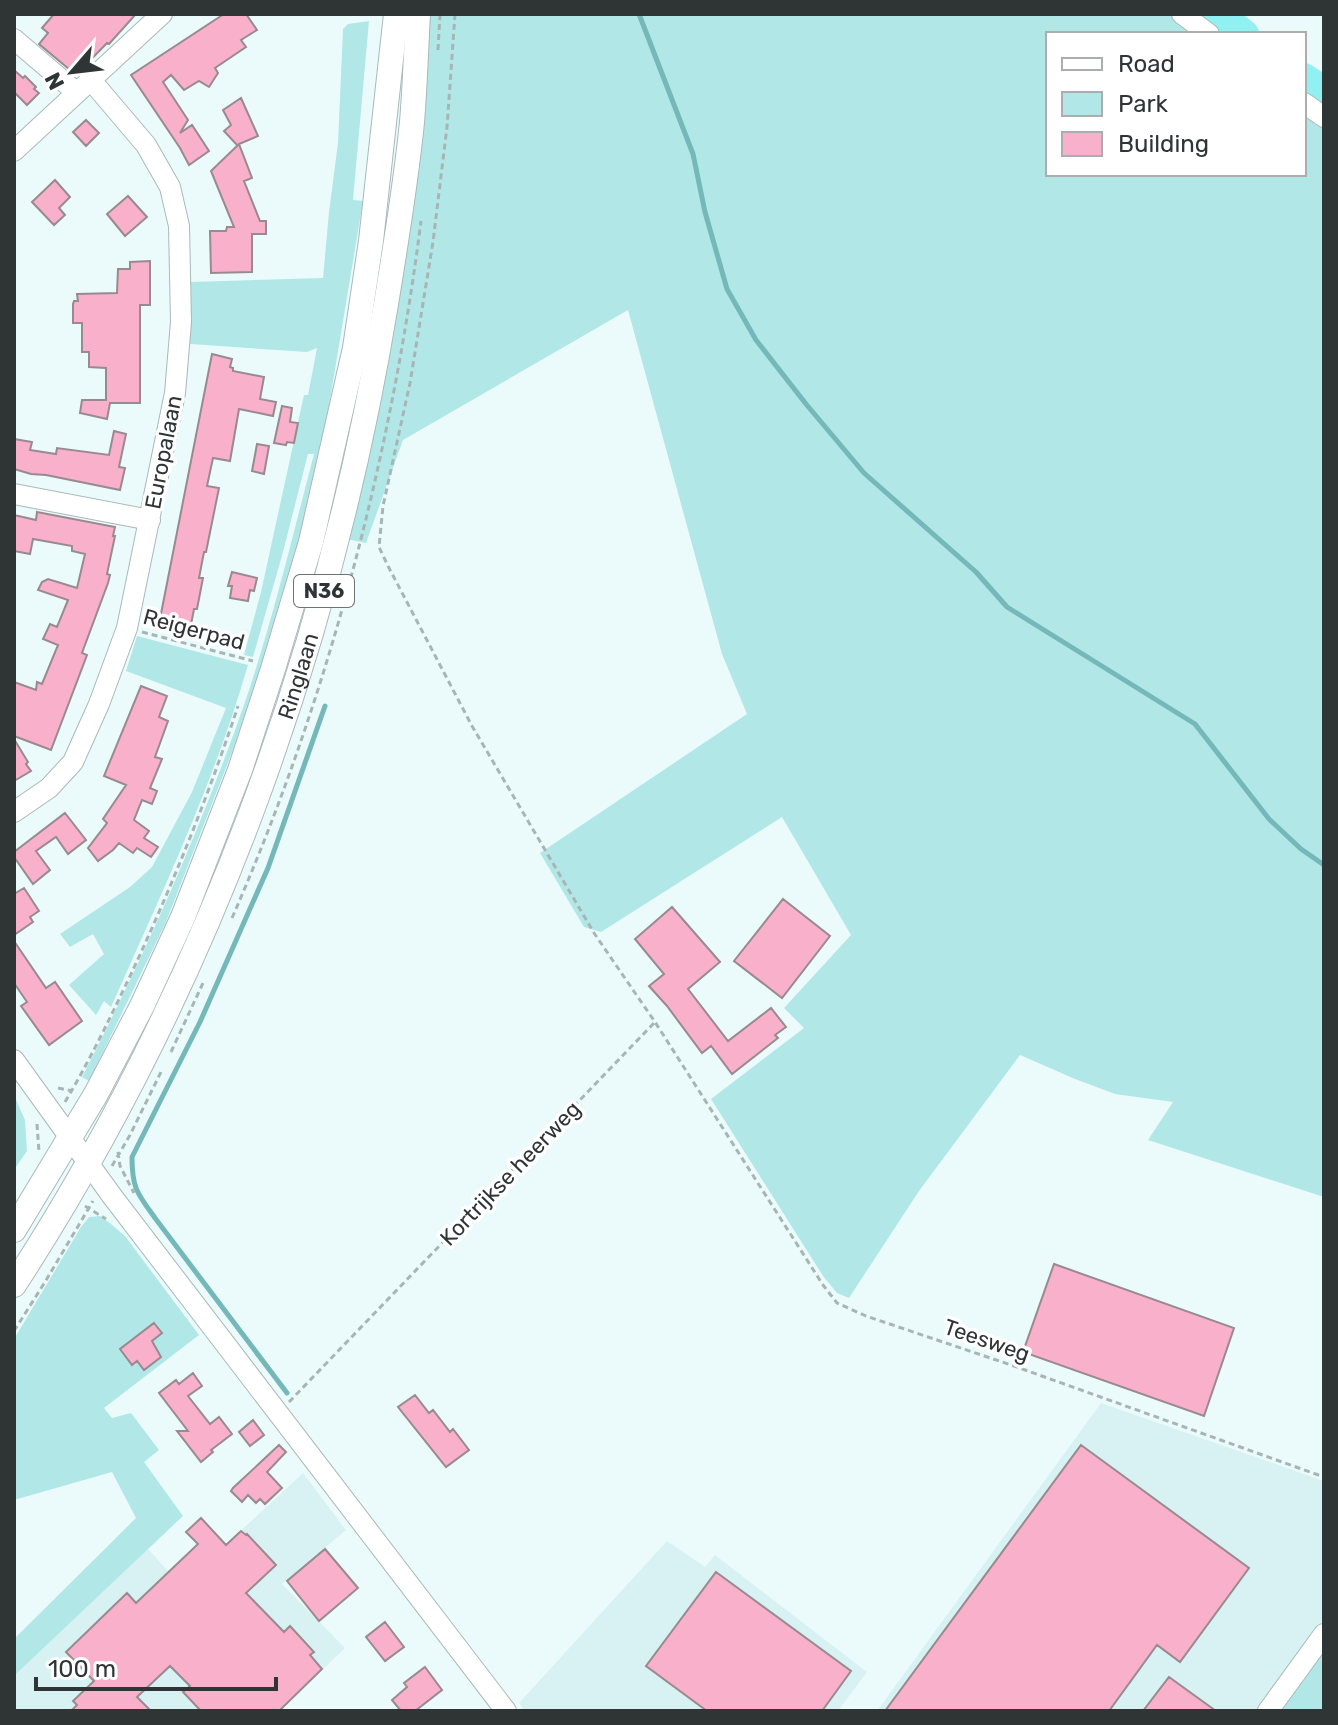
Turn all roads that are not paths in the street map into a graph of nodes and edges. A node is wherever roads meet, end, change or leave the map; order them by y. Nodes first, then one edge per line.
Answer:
1 (162, 14) edge
2 (396, 14) edge
3 (418, 14) edge
4 (1182, 14) edge
5 (1206, 32) edge
6 (14, 39) edge
7 (83, 86) junction
8 (1306, 104) edge
9 (1324, 117) edge
10 (14, 151) edge
11 (14, 494) edge
12 (150, 520) junction
13 (14, 812) edge
14 (14, 1060) edge
15 (70, 1139) junction
16 (88, 1163) junction
17 (14, 1230) edge
18 (14, 1285) edge
19 (1324, 1634) edge
20 (506, 1711) edge
21 (1268, 1711) edge

1 - 7 street
2 - 15 main road, Ringlaan / N36
3 - 16 main road, Ringlaan / N36
4 - 5 street
6 - 7 street, Europalaan
7 - 10 street
7 - 12 street, Europalaan
8 - 9 street
11 - 12 street
12 - 13 street, Europalaan
14 - 15 street
15 - 16 street
15 - 17 main road, Ringlaan / N36
16 - 18 main road, Ringlaan / N36
16 - 20 street
19 - 21 street

